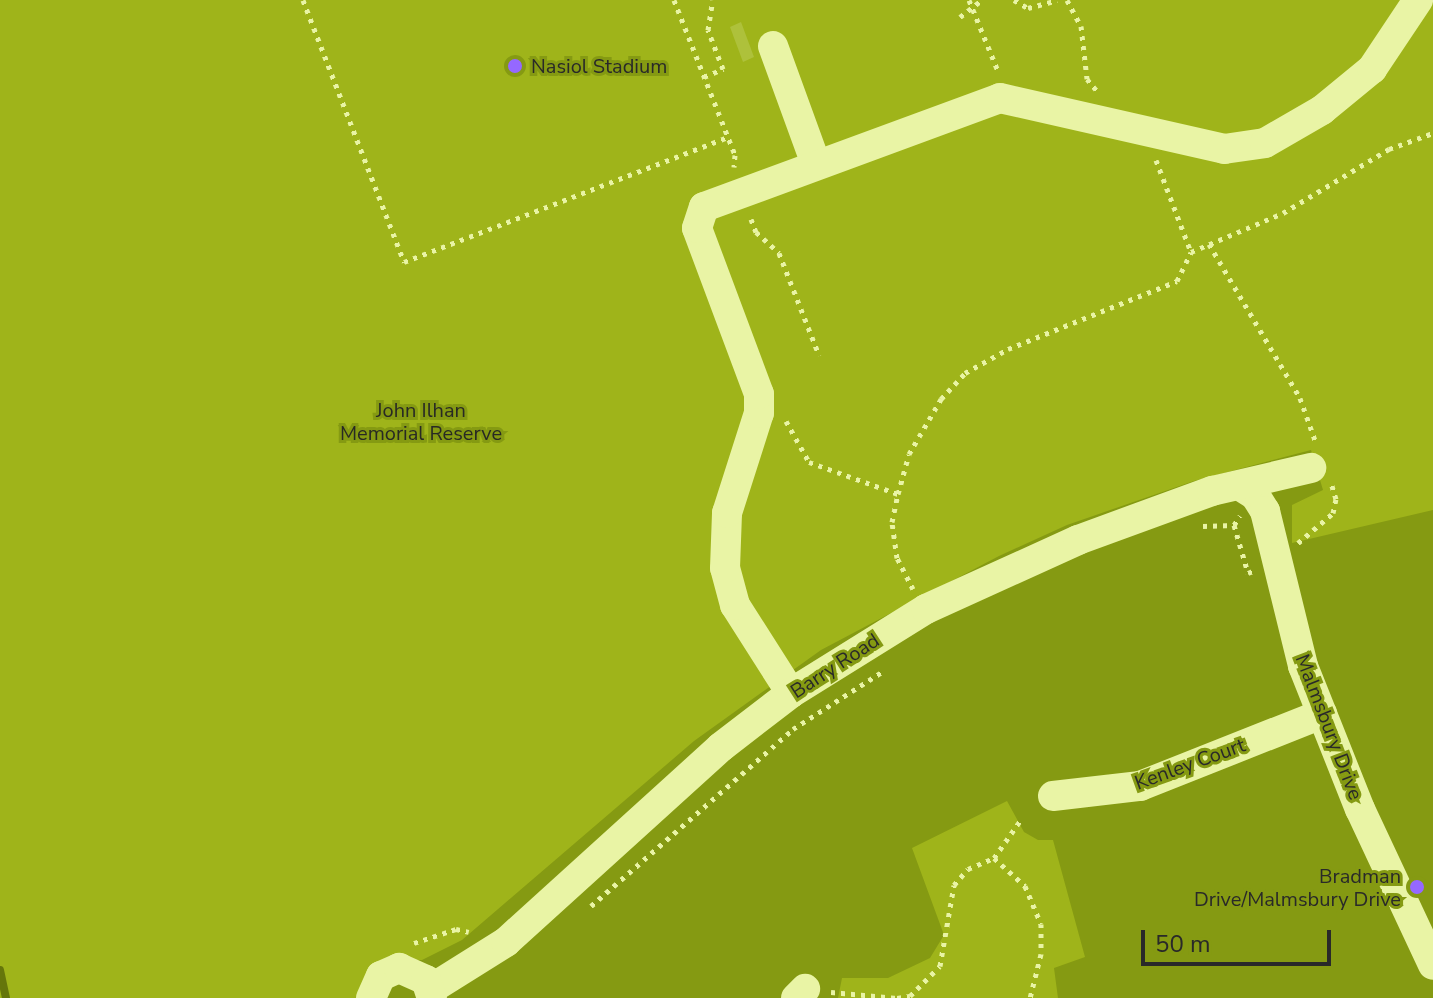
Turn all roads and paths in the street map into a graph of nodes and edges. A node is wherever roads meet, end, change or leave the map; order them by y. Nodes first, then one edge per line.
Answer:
1 (303, 0) edge
2 (713, 0) edge
3 (982, 0) edge
4 (1014, 0) edge
5 (1057, 0) edge
6 (1067, 0) edge
7 (1418, 0) edge
8 (960, 17) dead end
9 (773, 46) dead end
10 (704, 77) dead end
11 (1104, 99) dead end
12 (1433, 133) edge
13 (728, 137) dead end
14 (816, 164) junction
15 (1209, 244) junction
16 (1319, 464) junction
17 (1248, 491) junction
18 (1200, 526) dead end
19 (1279, 561) junction
20 (926, 609) junction
21 (893, 665) dead end
22 (791, 693) junction
23 (1322, 714) junction
24 (1053, 796) dead end
25 (1020, 821) dead end
26 (994, 858) junction
27 (581, 915) dead end
28 (1429, 948) edge
29 (432, 994) edge
30 (800, 994) edge
31 (371, 998) edge
32 (897, 998) edge
33 (1030, 998) edge

1 - 13 path
2 - 10 path
3 - 8 path
4 - 5 path
6 - 11 path
7 - 14 street
9 - 14 street
12 - 15 path
14 - 22 street
15 - 16 path
15 - 20 path
16 - 17 street, Barry Road
16 - 19 path
17 - 18 path
17 - 19 street, Malmsbury Drive
17 - 20 street, Barry Road
19 - 23 street, Malmsbury Drive
20 - 22 street, Barry Road
21 - 27 path
22 - 29 street, Barry Road
23 - 24 street, Kenley Court
23 - 28 street, Malmsbury Drive
25 - 26 path
26 - 32 path
26 - 33 path
29 - 31 street
30 - 32 path

